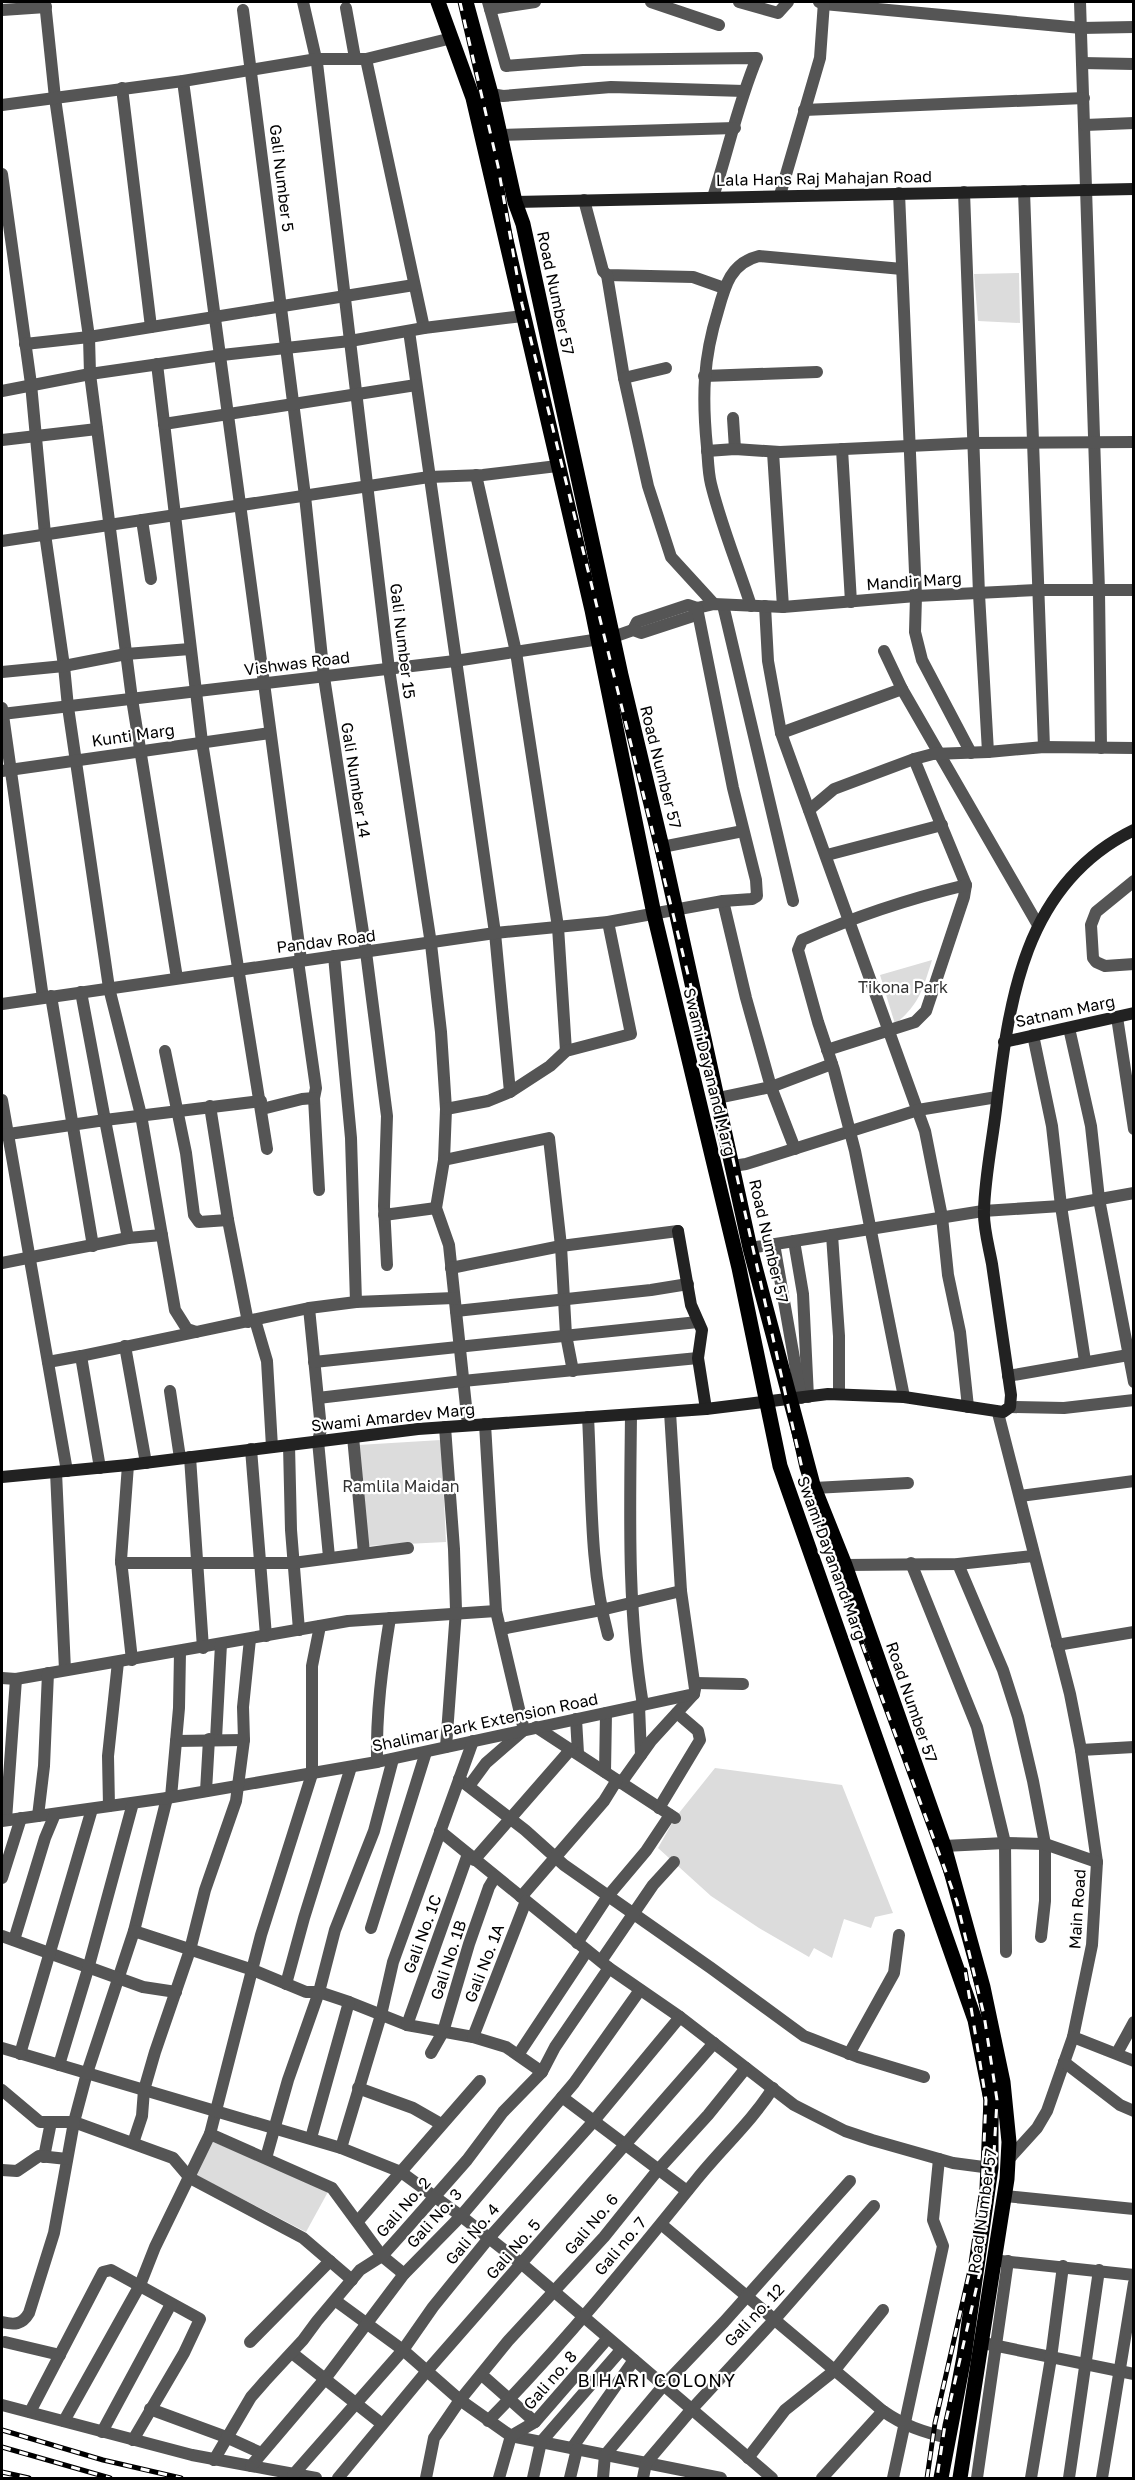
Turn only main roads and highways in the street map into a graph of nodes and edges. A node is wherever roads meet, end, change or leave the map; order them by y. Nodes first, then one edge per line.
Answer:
1 (438, 2) edge
2 (466, 2) edge
3 (986, 2205) joint
4 (941, 2478) edge
5 (960, 2478) edge

1 - 3 main road, Swami Dayanand Marg
2 - 5 main road, Road Number 57
3 - 4 main road, Road Number 57

